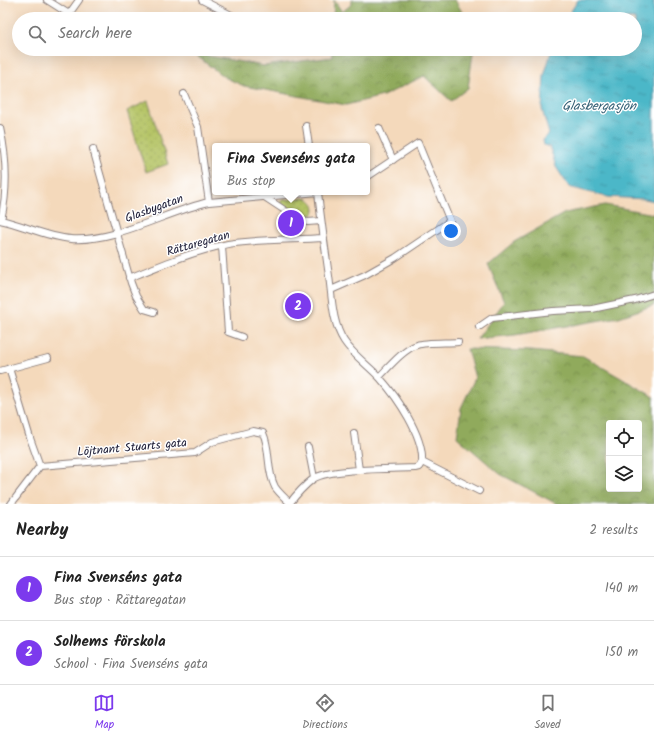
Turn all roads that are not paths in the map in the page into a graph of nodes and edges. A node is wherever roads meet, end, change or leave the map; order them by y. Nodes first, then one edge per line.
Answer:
1 (47, 0) edge
2 (79, 0) edge
3 (202, 0) edge
4 (66, 12) edge
5 (70, 12) edge
6 (225, 12) edge
7 (184, 94) dead end
8 (306, 126) dead end
9 (0, 128) edge
10 (379, 128) dead end
11 (309, 143) edge
12 (93, 149) dead end
13 (393, 160) junction
14 (370, 175) edge
15 (277, 195) edge
16 (318, 195) edge
17 (263, 196) junction
18 (209, 202) junction
19 (1, 220) edge
20 (322, 220) junction
21 (116, 233) junction
22 (324, 238) junction
23 (222, 246) junction
24 (129, 278) junction
25 (331, 290) junction
26 (654, 294) edge
27 (154, 312) dead end
28 (480, 327) dead end
29 (242, 337) dead end
30 (458, 342) dead end
31 (48, 358) dead end
32 (9, 368) junction
33 (0, 371) edge
34 (379, 377) junction
35 (354, 433) dead end
36 (308, 447) dead end
37 (422, 462) junction
38 (40, 466) junction
39 (359, 470) junction
40 (314, 478) junction
41 (479, 491) dead end
42 (11, 504) edge
43 (290, 504) edge

1 - 4 street
2 - 5 street
3 - 6 street
7 - 18 street
8 - 11 street
9 - 19 street
10 - 13 street
12 - 21 street
13 - 14 street
13 - 25 street
15 - 17 street, Glasbygatan
16 - 20 street
17 - 18 street, Glasbygatan
17 - 20 street
18 - 21 street, Glasbygatan
19 - 21 street, Glasbygatan
20 - 22 street
21 - 24 street
22 - 23 street, Rättaregatan
22 - 25 street
23 - 24 street, Rättaregatan
23 - 29 street
24 - 27 street
25 - 34 street
26 - 28 street
30 - 34 street
31 - 32 street
32 - 33 street
32 - 38 street
34 - 37 street
35 - 39 street
36 - 40 street
37 - 39 street
37 - 41 street
38 - 42 street
38 - 43 street, Löjtnant Stuarts gata
39 - 40 street
40 - 43 street

